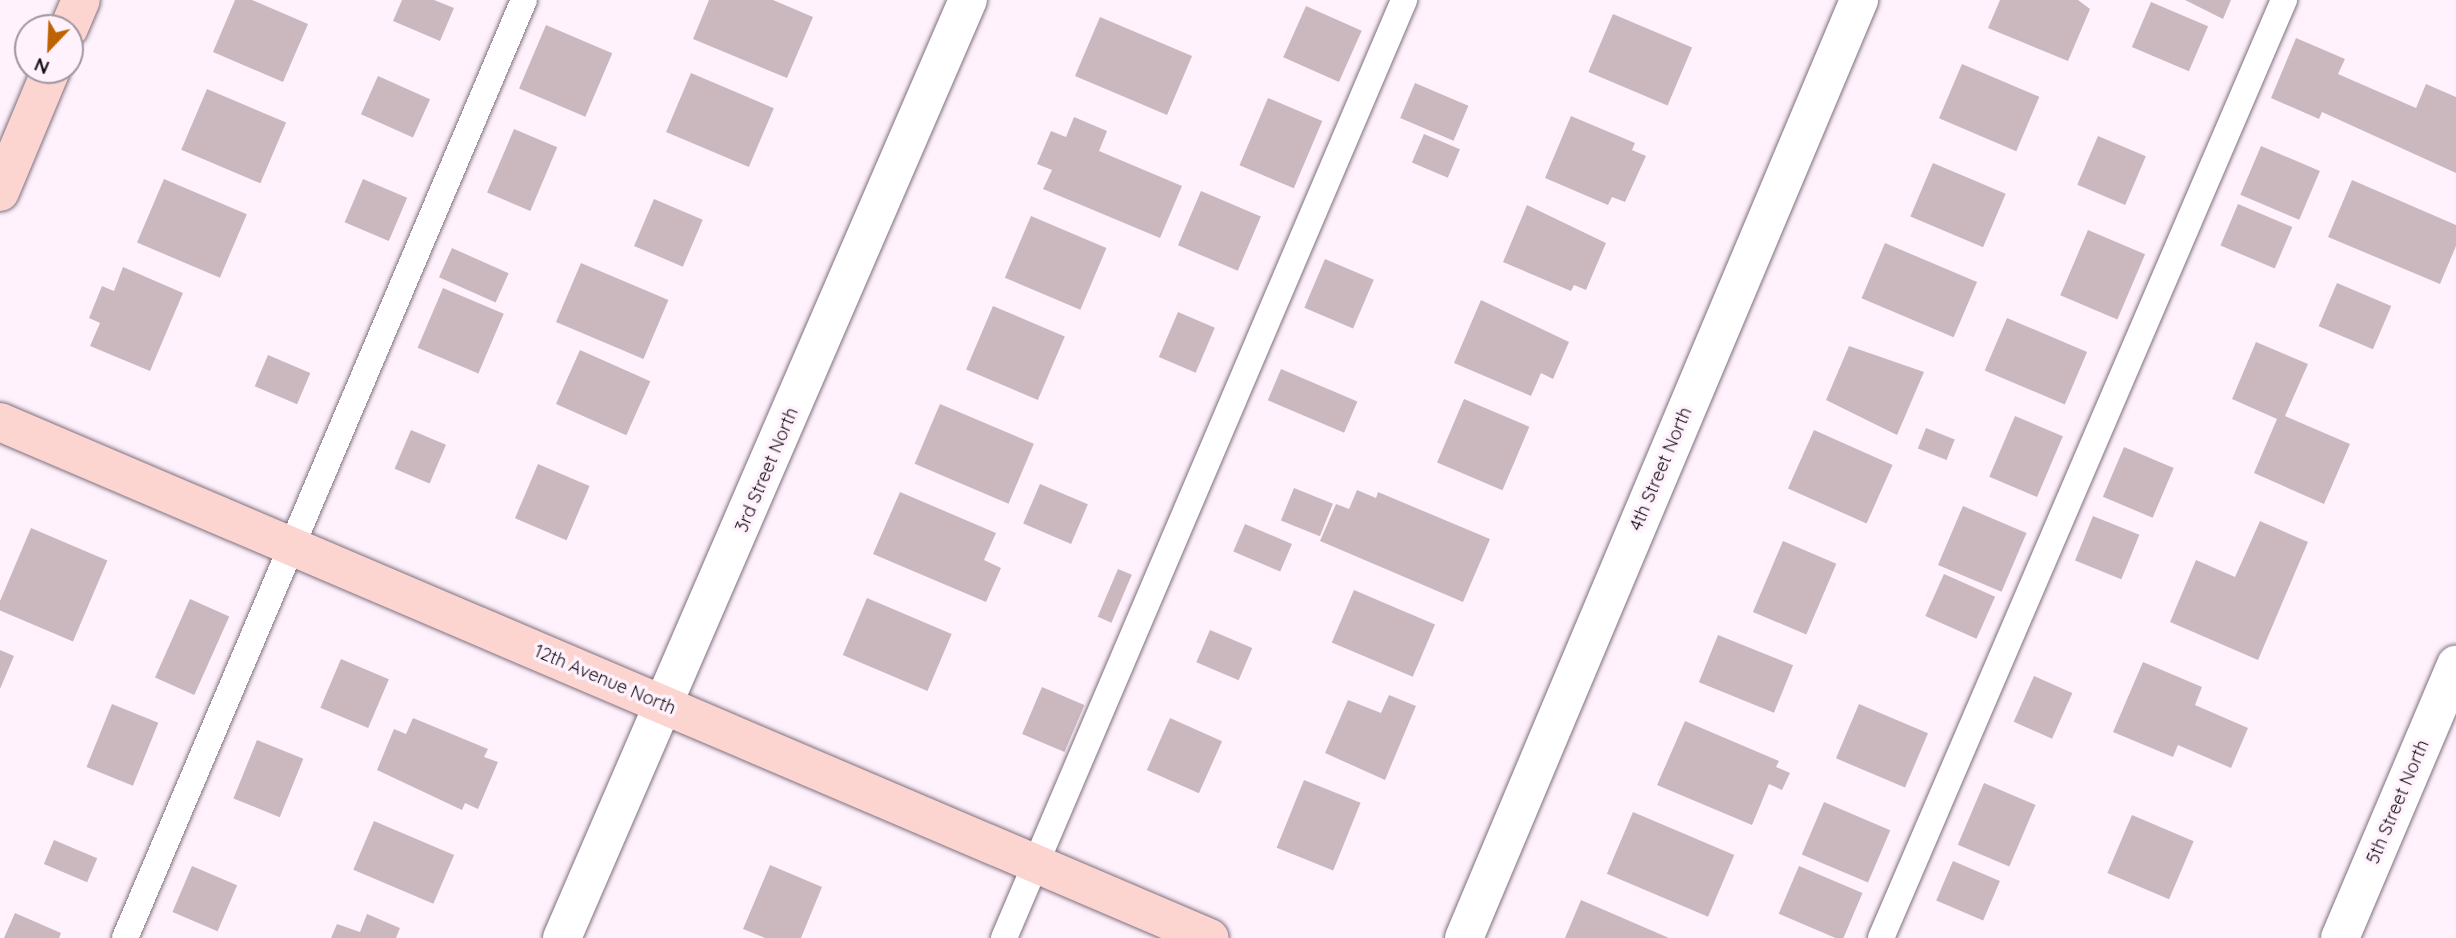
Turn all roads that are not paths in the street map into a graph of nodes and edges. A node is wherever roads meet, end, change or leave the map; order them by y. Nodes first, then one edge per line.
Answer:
1 (524, 0) edge
2 (968, 0) edge
3 (1404, 0) edge
4 (1859, 0) edge
5 (2284, 0) edge
6 (45, 84) edge
7 (0, 192) edge
8 (0, 422) edge
9 (291, 550) junction
10 (2456, 665) edge
11 (666, 705) junction
12 (1037, 864) junction
13 (125, 938) edge
14 (562, 938) edge
15 (1004, 938) edge
16 (1210, 938) edge
17 (1464, 938) edge
18 (1881, 938) edge
19 (2340, 938) edge

1 - 9 lane
2 - 11 street, 3rd Street North
3 - 12 lane
4 - 17 street, 4th Street North
5 - 18 lane
6 - 7 main road
8 - 9 main road, 12th Avenue North
9 - 11 main road, 12th Avenue North
9 - 13 lane
10 - 19 street, 5th Street North
11 - 12 main road, 12th Avenue North
11 - 14 street, 3rd Street North
12 - 15 lane
12 - 16 main road, 12th Avenue North

